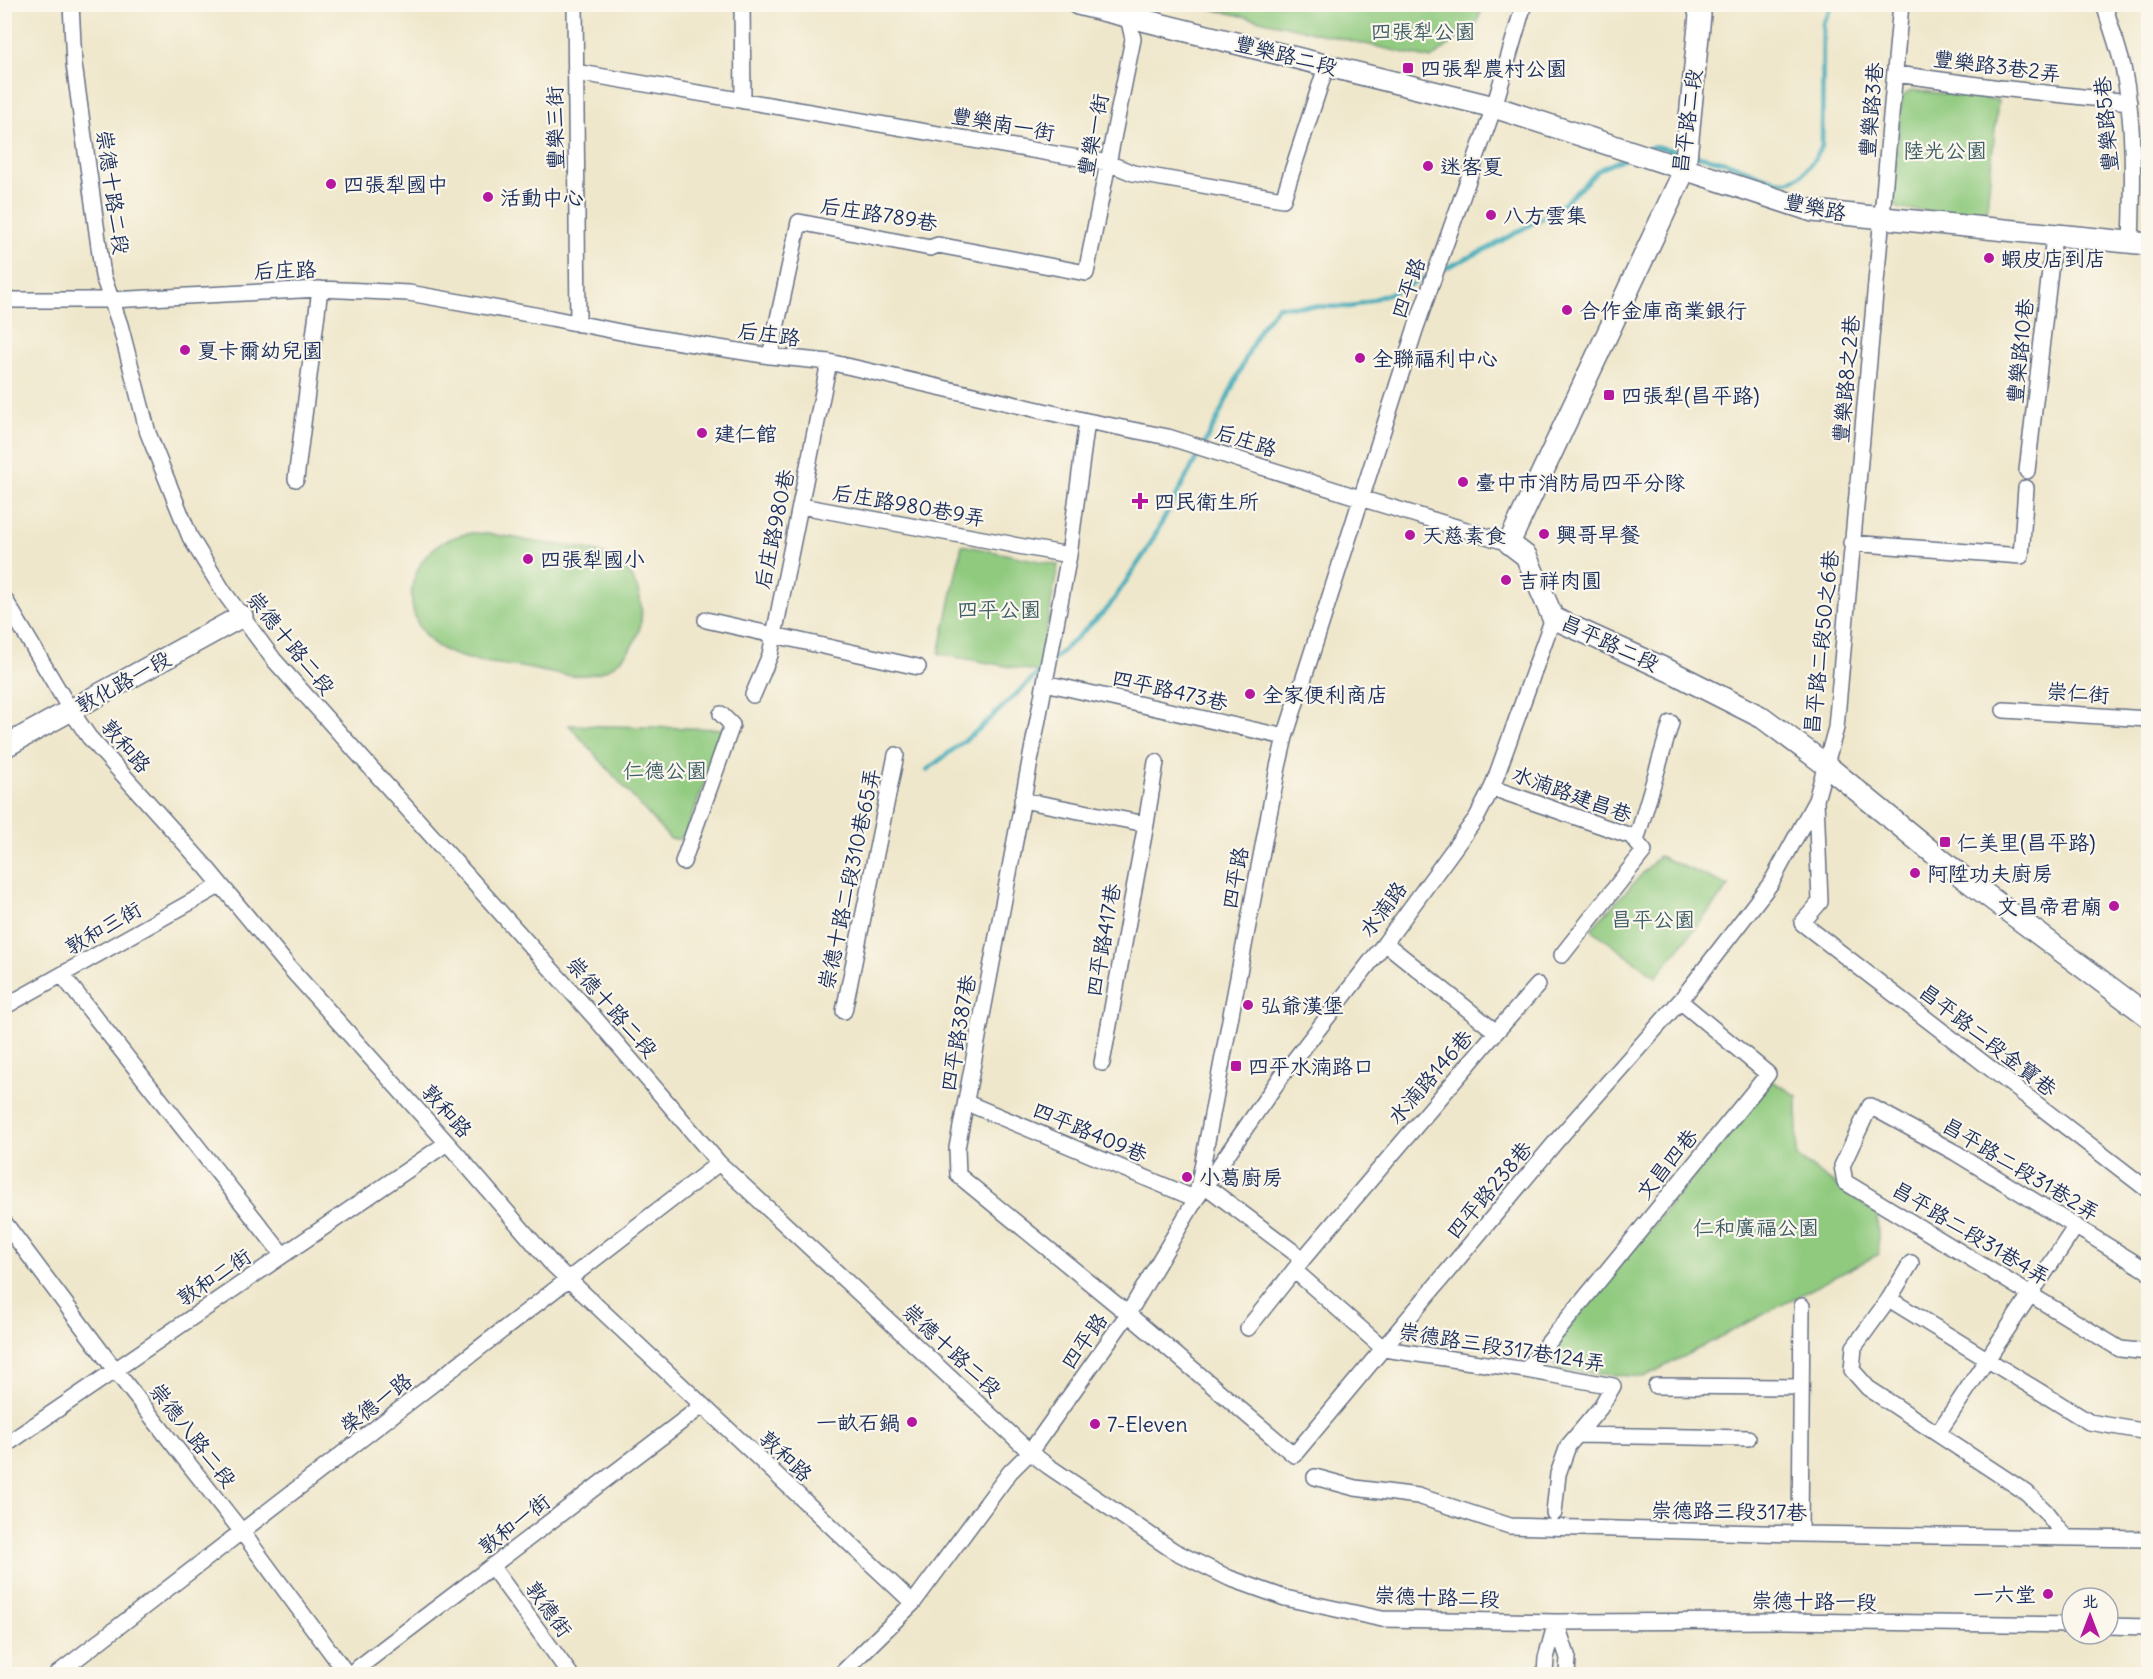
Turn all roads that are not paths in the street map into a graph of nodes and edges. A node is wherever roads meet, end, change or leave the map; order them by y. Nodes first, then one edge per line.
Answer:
1 (71, 4) edge
2 (575, 4) edge
3 (742, 4) edge
4 (1078, 4) edge
5 (1524, 4) edge
6 (1901, 4) edge
7 (2104, 4) edge
8 (1703, 8) edge
9 (1126, 10) edge
10 (1327, 64) junction
11 (575, 72) junction
12 (1896, 74) junction
13 (743, 101) junction
14 (2128, 102) junction
15 (1494, 107) junction
16 (1108, 163) junction
17 (1685, 169) junction
18 (1882, 219) junction
19 (2054, 236) junction
20 (2140, 243) edge
21 (1086, 273) joint
22 (320, 289) junction
23 (4, 300) edge
24 (111, 300) junction
25 (578, 324) junction
26 (770, 356) junction
27 (829, 362) junction
28 (1087, 421) junction
29 (2027, 471) dead end
30 (297, 479) dead end
31 (2026, 488) dead end
32 (1360, 498) junction
33 (801, 506) junction
34 (1509, 543) junction
35 (1851, 543) junction
36 (1069, 555) junction
37 (4, 598) edge
38 (242, 616) junction
39 (1553, 618) junction
40 (706, 620) dead end
41 (774, 634) junction
42 (918, 667) dead end
43 (1045, 683) junction
44 (753, 695) dead end
45 (2004, 710) dead end
46 (71, 711) junction
47 (721, 714) dead end
48 (2148, 719) edge
49 (1671, 723) dead end
50 (1285, 737) junction
51 (4, 747) edge
52 (896, 755) dead end
53 (1156, 762) dead end
54 (1826, 765) junction
55 (1492, 788) junction
56 (1022, 800) junction
57 (1816, 800) junction
58 (1146, 824) junction
59 (1636, 841) junction
60 (683, 862) dead end
61 (221, 885) junction
62 (1384, 943) junction
63 (1562, 955) dead end
64 (62, 975) junction
65 (1538, 985) dead end
66 (1680, 1001) junction
67 (4, 1007) edge
68 (843, 1011) dead end
69 (2148, 1016) edge
70 (1496, 1032) junction
71 (1102, 1063) dead end
72 (967, 1103) junction
73 (1870, 1106) joint
74 (447, 1143) junction
75 (718, 1163) junction
76 (1206, 1186) junction
77 (2148, 1190) edge
78 (1196, 1199) junction
79 (4, 1222) edge
80 (2076, 1226) junction
81 (283, 1255) junction
82 (1911, 1263) dead end
83 (1298, 1265) junction
84 (2148, 1271) edge
85 (568, 1280) junction
86 (2030, 1294) junction
87 (1889, 1299) junction
88 (1803, 1306) dead end
89 (1128, 1314) junction
90 (1248, 1328) dead end
91 (1384, 1349) junction
92 (2148, 1352) edge
93 (1987, 1359) junction
94 (115, 1370) junction
95 (1526, 1370) junction
96 (1656, 1386) dead end
97 (1801, 1387) junction
98 (702, 1406) junction
99 (2148, 1432) edge
100 (1938, 1433) junction
101 (1578, 1435) junction
102 (1748, 1438) dead end
103 (4, 1446) edge
104 (1030, 1452) junction
105 (1315, 1477) dead end
106 (1554, 1513) dead end
107 (242, 1532) junction
108 (1800, 1534) junction
109 (2066, 1538) junction
110 (2148, 1539) edge
111 (492, 1567) junction
112 (913, 1603) junction
113 (1556, 1622) junction
114 (2060, 1625) edge
115 (2120, 1626) edge
116 (2148, 1627) edge
117 (57, 1674) edge
118 (348, 1674) edge
119 (570, 1674) edge
120 (841, 1674) edge
121 (1545, 1674) edge
122 (1567, 1674) edge

1 - 24 street, 崇德十路二段
2 - 11 street, 豐樂三街
3 - 13 street
4 - 9 street, 豐樂路二段
5 - 15 street, 四平路
6 - 12 street, 豐樂路3巷
7 - 14 street, 豐樂路5巷
8 - 17 street, 昌平路二段
9 - 10 street, 豐樂路二段
9 - 16 street, 豐樂一街
10 - 15 street, 豐樂路二段
10 - 16 street, 豐樂南一街
11 - 13 street, 豐樂南一街
11 - 25 street, 豐樂三街
12 - 14 street, 豐樂路3巷2弄
12 - 18 street, 豐樂路3巷
13 - 16 street, 豐樂南一街
14 - 20 street, 豐樂路5巷
15 - 17 street, 豐樂路
15 - 32 street, 四平路
16 - 21 street, 豐樂一街
17 - 18 street, 豐樂路
17 - 34 street, 昌平路二段
18 - 19 street, 豐樂路
18 - 35 street, 豐樂路8之2巷
19 - 20 street, 豐樂路
19 - 29 street, 豐樂路10巷
21 - 26 street, 后庄路789巷
22 - 24 street, 后庄路
22 - 25 street, 后庄路
22 - 30 street
23 - 24 street, 后庄路
24 - 38 street, 崇德十路二段
25 - 26 street, 后庄路
26 - 27 street, 后庄路
27 - 28 street, 后庄路
27 - 33 street, 后庄路980巷
28 - 32 street, 后庄路
28 - 36 street, 四平路387巷
31 - 35 street, 昌平路二段50之6巷
32 - 34 street, 后庄路
32 - 50 street, 四平路
33 - 36 street, 后庄路980巷9弄
33 - 41 street, 后庄路980巷
34 - 39 street, 昌平路二段
35 - 54 street, 昌平路二段50之6巷
36 - 43 street, 四平路387巷
37 - 46 street, 敦和路
38 - 46 street, 敦化路一段
38 - 75 street, 崇德十路二段
39 - 54 street, 昌平路二段
39 - 55 street, 水湳路
40 - 41 street
41 - 42 street
41 - 44 street, 后庄路980巷
43 - 50 street, 四平路473巷
43 - 56 street, 四平路387巷
45 - 48 street, 崇仁街
46 - 51 street, 敦化路一段
46 - 61 street, 敦和路
47 - 60 street
49 - 59 street, 水湳路建昌巷
50 - 78 street, 四平路
52 - 68 street, 崇德十路二段310巷65弄
53 - 58 street, 四平路417巷
54 - 57 street, 四平路238巷
54 - 69 street, 昌平路二段
55 - 59 street, 水湳路建昌巷
55 - 62 street, 水湳路
56 - 58 street
56 - 72 street, 四平路387巷
57 - 66 street, 四平路238巷
57 - 77 street, 昌平路二段金寶巷
58 - 71 street, 四平路417巷
59 - 63 street, 水湳路建昌巷
61 - 64 street, 敦和三街
61 - 74 street, 敦和路
62 - 70 street, 水湳路146巷
62 - 76 street, 水湳路
64 - 67 street, 敦和三街
64 - 81 street
65 - 70 street
66 - 91 street, 四平路238巷
66 - 95 street, 文昌四巷
70 - 83 street, 水湳路146巷
72 - 78 street, 四平路409巷
72 - 89 street, 四平路387巷
73 - 80 street, 昌平路二段31巷2弄
73 - 86 street, 昌平路二段31巷4弄
74 - 81 street, 敦和二街
74 - 85 street, 敦和路
75 - 85 street, 榮德一路
75 - 104 street, 崇德十路二段
76 - 78 street, 水湳路
76 - 83 street
78 - 89 street, 四平路
79 - 94 street, 崇德八路二段
80 - 84 street, 昌平路二段31巷2弄
80 - 86 street
81 - 94 street, 敦和二街
82 - 87 street
83 - 90 street, 水湳路146巷
83 - 91 street
85 - 98 street, 敦和路
85 - 107 street, 榮德一路
86 - 92 street, 昌平路二段31巷4弄
86 - 93 street
87 - 93 street
87 - 100 street
88 - 97 street
89 - 91 street, 四平路238巷
89 - 104 street, 四平路
91 - 95 street, 崇德路三段317巷124弄
93 - 99 street
93 - 100 street
94 - 103 street, 敦和二街
94 - 107 street, 崇德八路二段
95 - 101 street, 崇德路三段317巷124弄
96 - 97 street
97 - 108 street
98 - 111 street, 敦和一街
98 - 112 street, 敦和路
100 - 109 street
101 - 102 street
101 - 106 street, 崇德路三段317巷124弄
104 - 112 street, 四平路
104 - 113 street, 崇德十路二段
105 - 108 street, 崇德路三段317巷
107 - 117 street, 榮德一路
107 - 118 street, 崇德八路二段
108 - 109 street, 崇德路三段317巷
109 - 110 street, 崇德路三段317巷
111 - 118 street, 敦和一街
111 - 119 street, 敦德街
112 - 120 street, 四平路
113 - 114 street, 崇德十路一段
113 - 121 street
113 - 122 street
115 - 116 street

